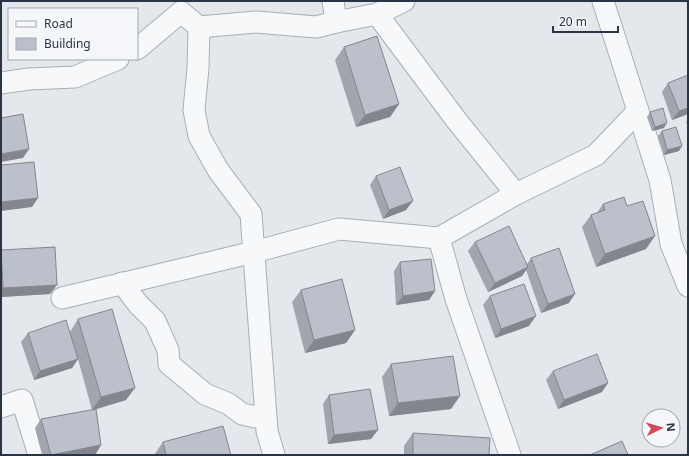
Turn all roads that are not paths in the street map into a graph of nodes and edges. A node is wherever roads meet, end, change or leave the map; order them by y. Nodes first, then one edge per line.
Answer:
1 (333, 1) edge
2 (404, 1) edge
3 (602, 1) edge
4 (377, 14) junction
5 (336, 22) junction
6 (199, 27) junction
7 (138, 47) edge
8 (116, 60) edge
9 (1, 83) edge
10 (638, 111) junction
11 (516, 194) junction
12 (439, 238) junction
13 (254, 252) junction
14 (122, 283) junction
15 (688, 286) edge
16 (62, 298) dead end
17 (1, 407) edge
18 (266, 419) junction
19 (39, 455) edge
20 (274, 455) edge
21 (510, 455) edge

1 - 5 street
2 - 4 street
3 - 10 street
4 - 5 street
4 - 11 street
5 - 6 street
6 - 7 street
6 - 13 street
8 - 9 street
10 - 11 street
10 - 15 street
11 - 12 street
12 - 13 street
12 - 21 street
13 - 14 street
13 - 18 street
14 - 16 street
14 - 18 street
17 - 19 street
18 - 20 street

